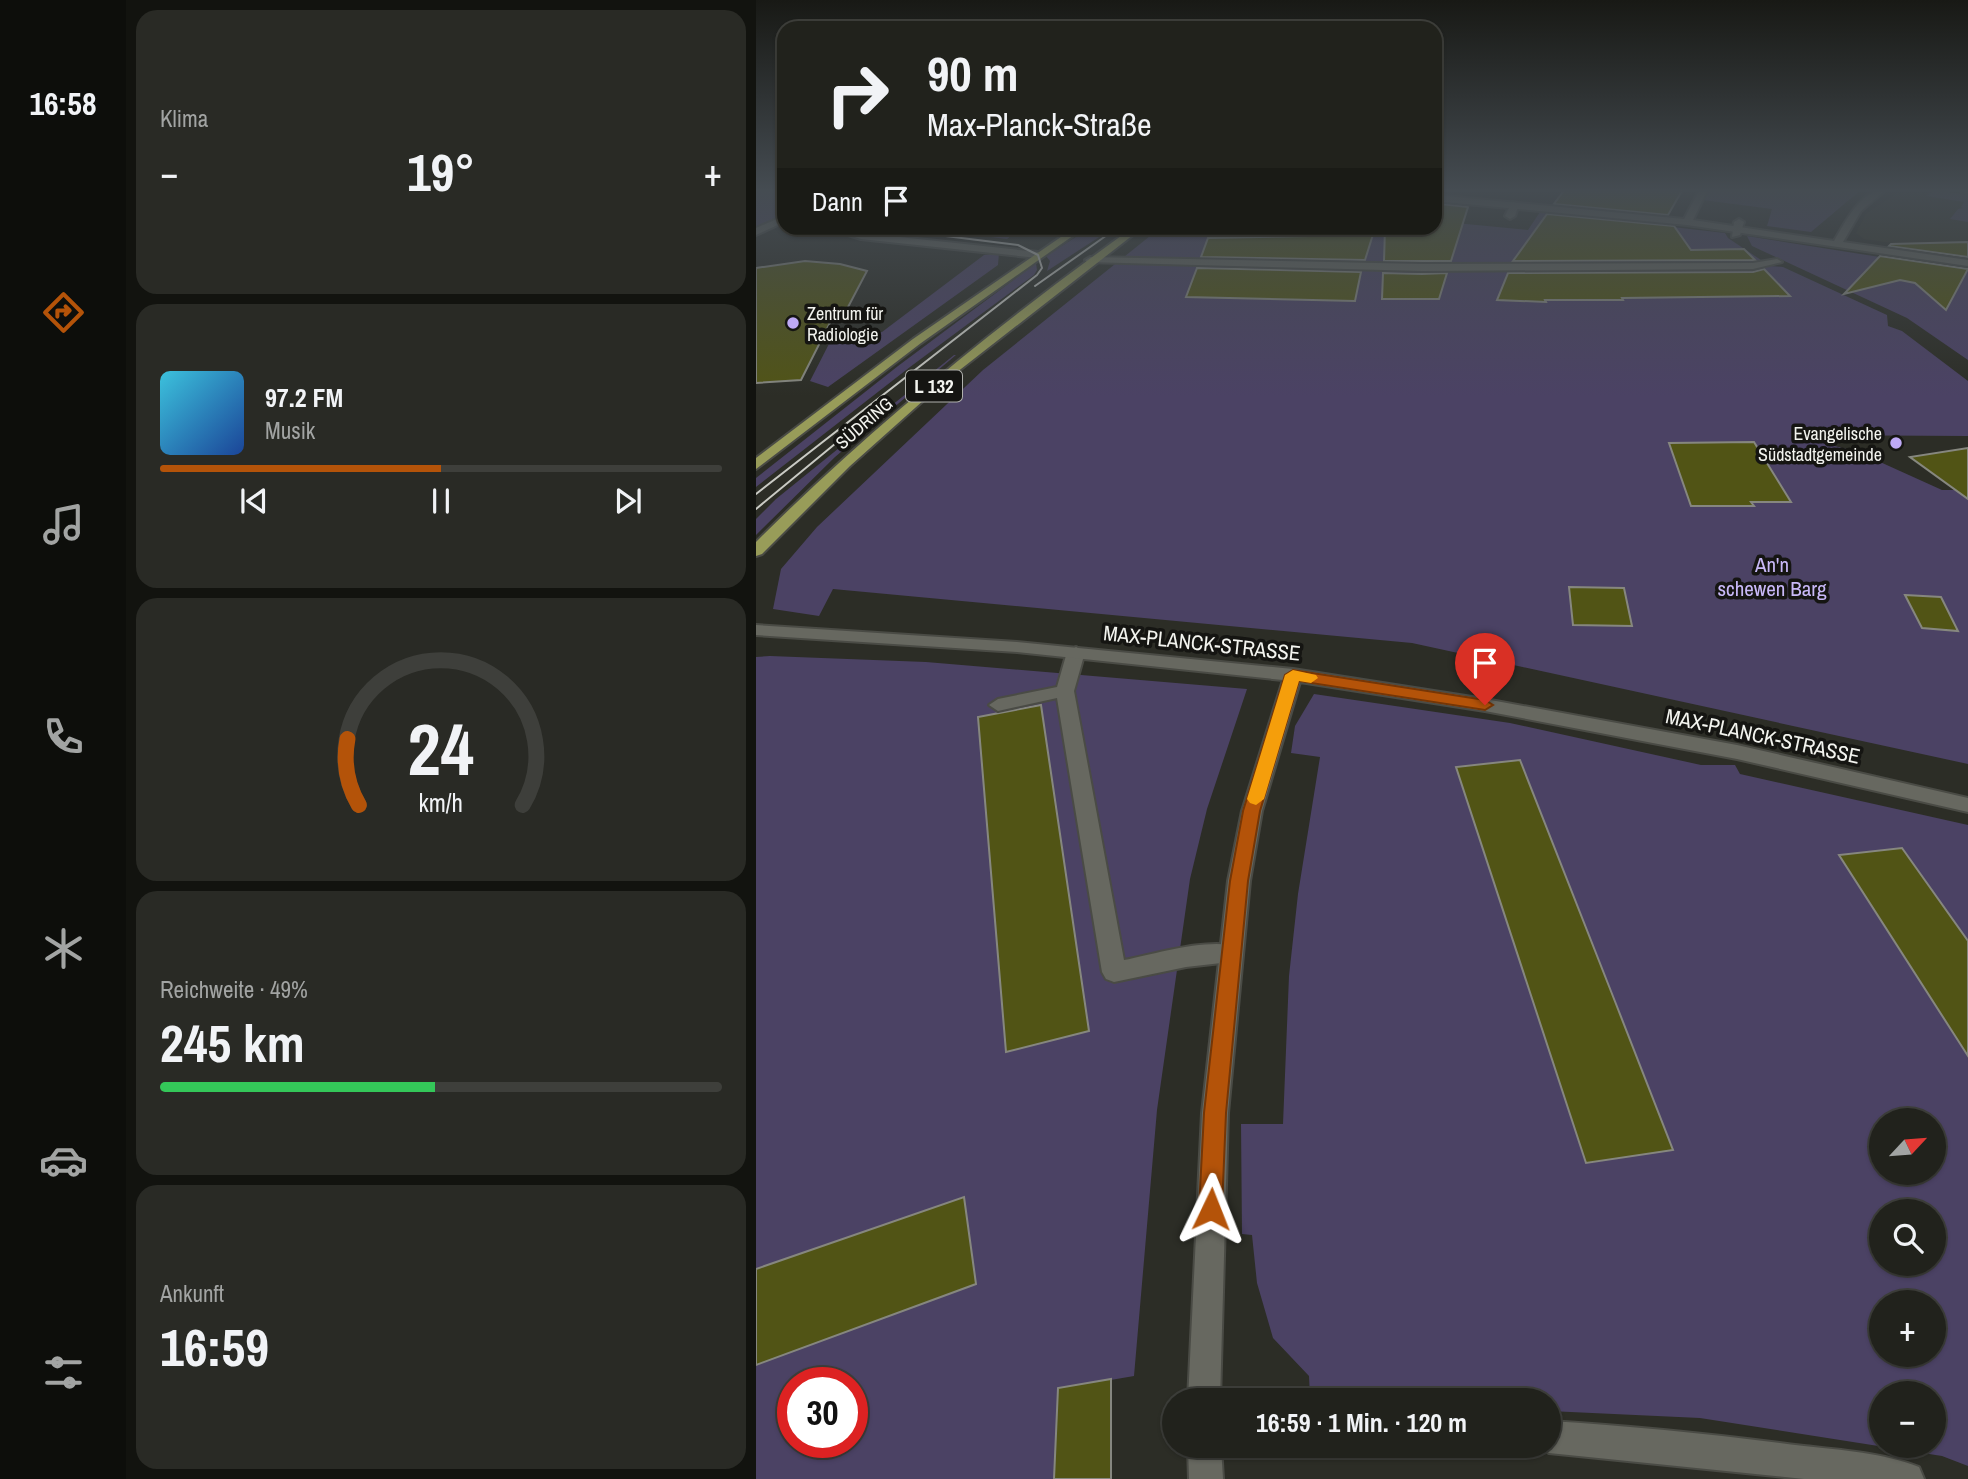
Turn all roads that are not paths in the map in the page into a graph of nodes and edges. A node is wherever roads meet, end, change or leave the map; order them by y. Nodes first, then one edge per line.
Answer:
1 (1034, 258) edge
2 (1093, 258) edge
3 (1937, 258) edge
4 (1090, 260) junction
5 (1777, 262) dead end
6 (1968, 263) edge
7 (756, 465) edge
8 (756, 551) edge
9 (756, 629) edge
10 (1076, 652) junction
11 (1293, 675) junction
12 (1065, 691) junction
13 (998, 705) dead end
14 (1968, 805) edge
15 (1231, 954) junction
16 (1204, 1388) edge
17 (1561, 1438) edge
18 (1205, 1458) edge
19 (1206, 1479) edge
20 (1907, 1479) edge

1 - 7 main road, SÜDRING / L 132
2 - 4 main road, SÜDRING / L 132
3 - 6 street
4 - 5 street
4 - 8 main road, SÜDRING / L 132
9 - 10 street, MAX-PLANCK-STRASSE
10 - 11 street, MAX-PLANCK-STRASSE
10 - 12 street
11 - 14 street, MAX-PLANCK-STRASSE
11 - 15 street
12 - 13 street
12 - 15 street
15 - 16 street
17 - 20 street
18 - 19 street

